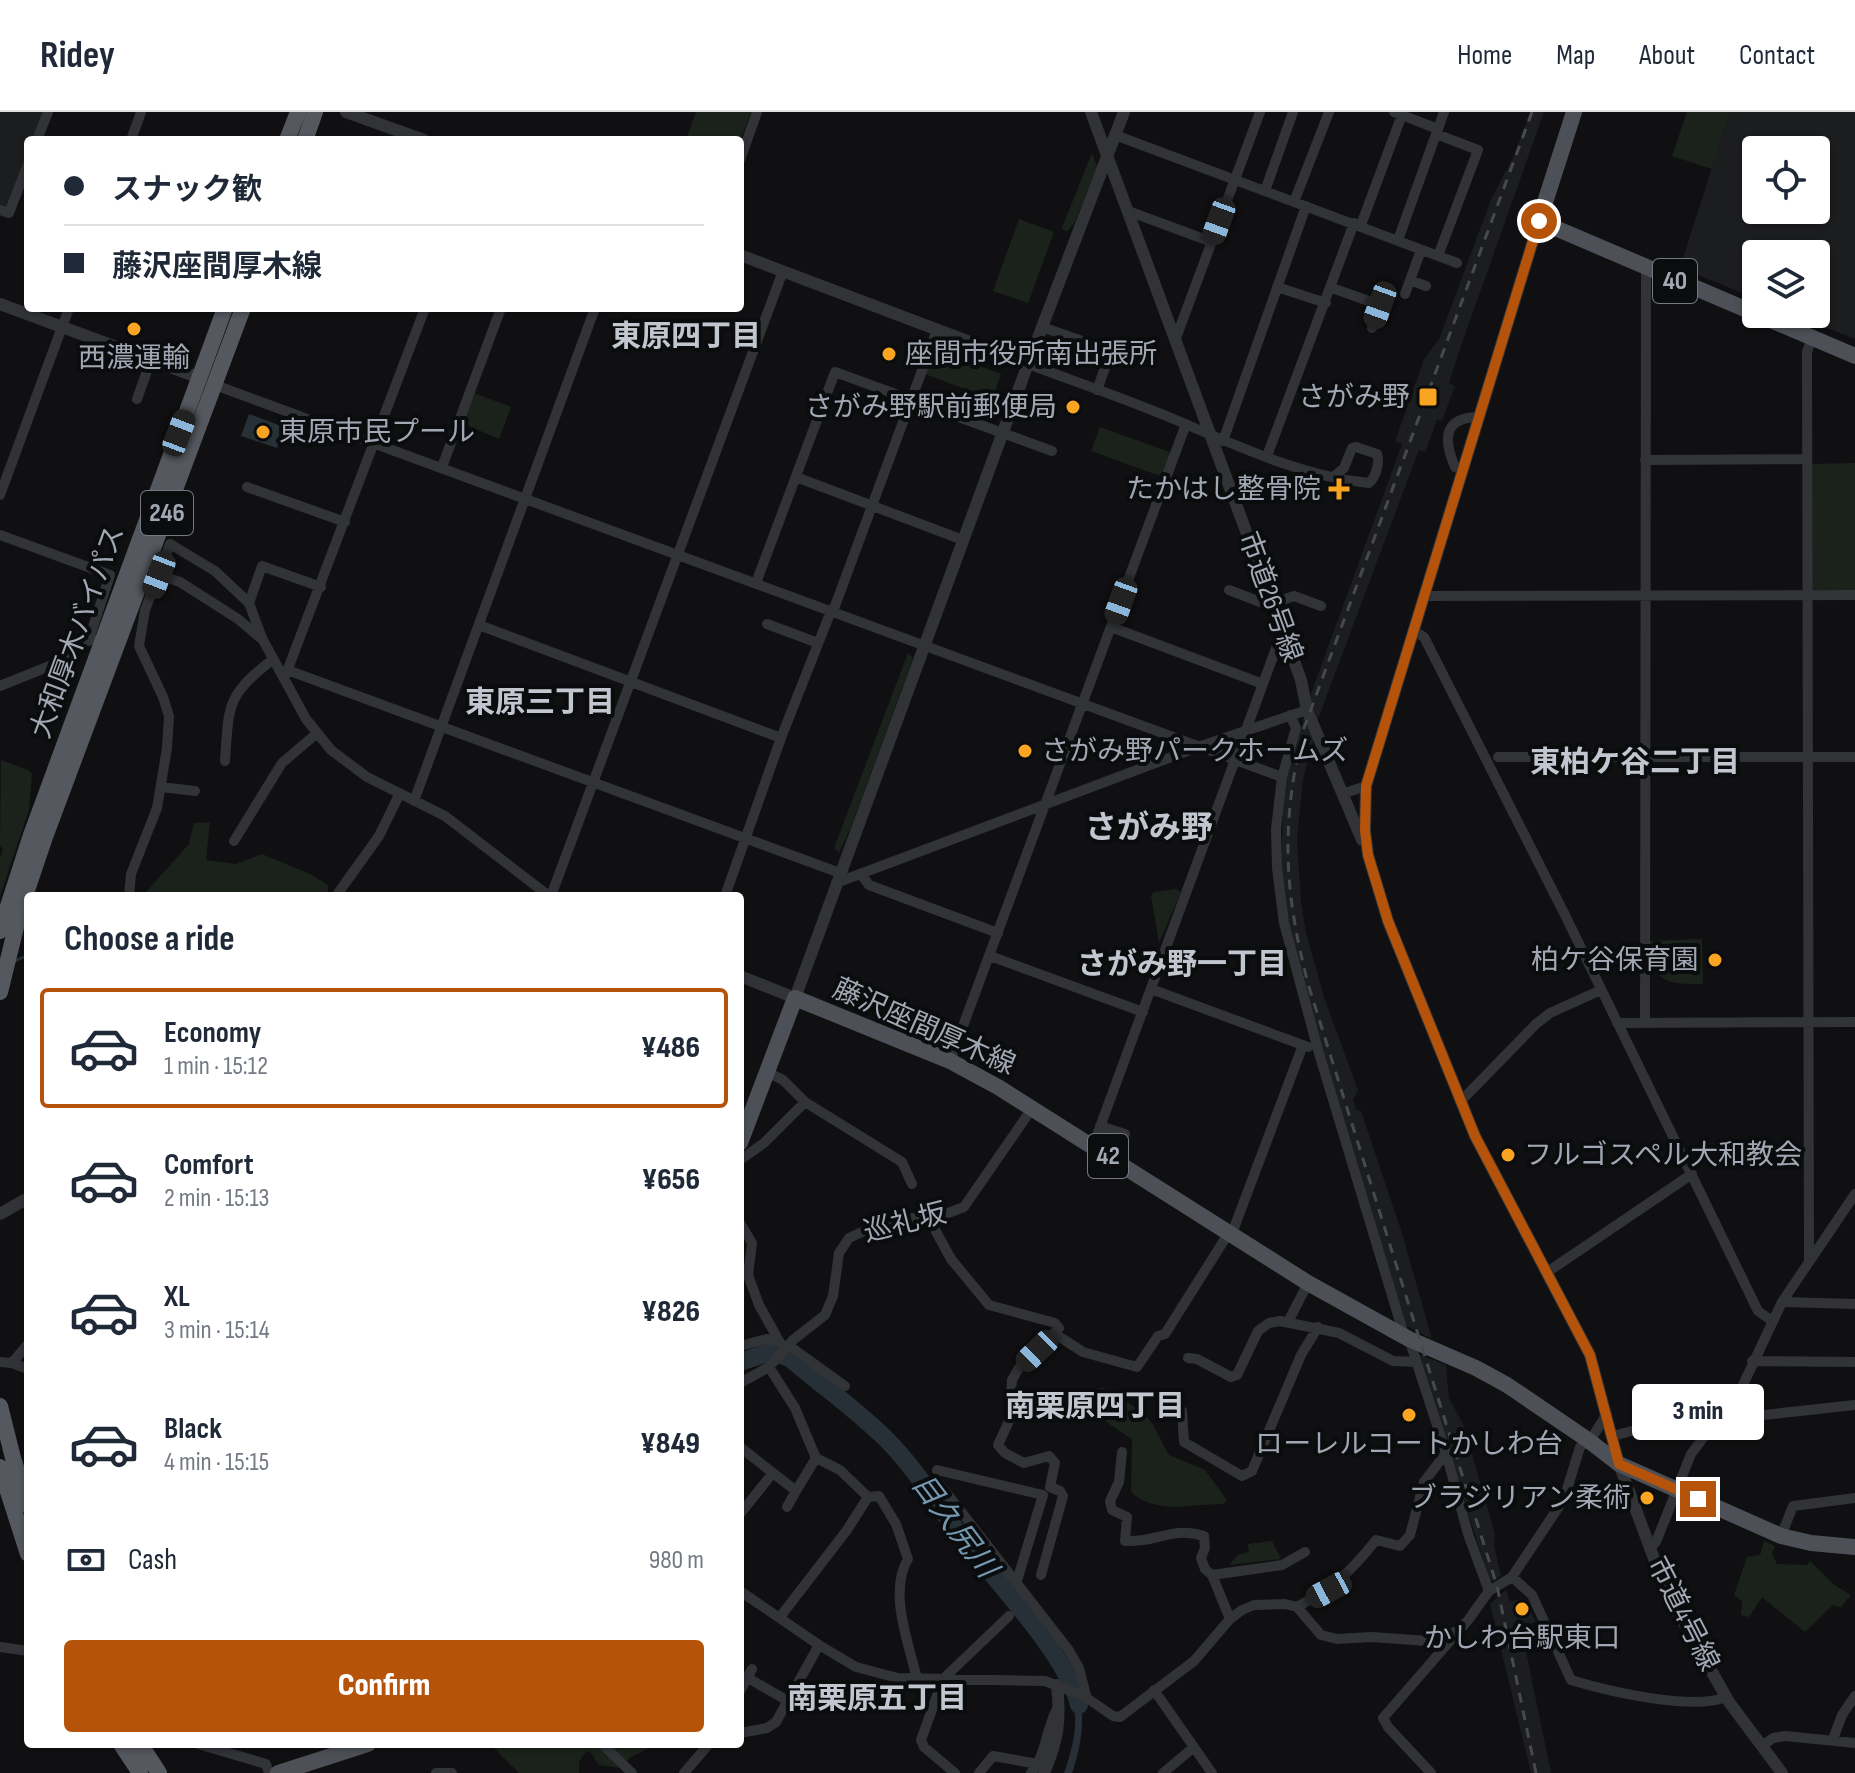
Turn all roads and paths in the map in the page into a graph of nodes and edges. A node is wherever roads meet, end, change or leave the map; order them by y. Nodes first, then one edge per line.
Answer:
1 (48, 112) edge
2 (141, 112) edge
3 (298, 112) edge
4 (315, 112) edge
5 (346, 112) edge
6 (757, 112) edge
7 (1091, 112) edge
8 (1124, 112) edge
9 (1260, 112) edge
10 (1293, 112) edge
11 (1329, 112) edge
12 (1444, 112) edge
13 (1574, 112) edge
14 (1399, 113) edge
15 (1437, 131) junction
16 (1115, 135) junction
17 (39, 136) edge
18 (132, 136) edge
19 (289, 136) edge
20 (306, 136) edge
21 (413, 136) edge
22 (744, 149) edge
23 (1107, 155) junction
24 (24, 174) edge
25 (1234, 180) junction
26 (1265, 191) junction
27 (1300, 204) junction
28 (0, 210) edge
29 (1128, 211) junction
30 (1539, 221) junction
31 (1357, 224) junction
32 (1398, 240) junction
33 (1212, 242) junction
34 (1421, 250) junction
35 (744, 256) edge
36 (1438, 256) junction
37 (1457, 263) dead end
38 (1646, 269) junction
39 (783, 271) junction
40 (1410, 280) junction
41 (1426, 286) dead end
42 (1277, 287) junction
43 (1332, 288) junction
44 (1405, 294) dead end
45 (1326, 303) junction
46 (0, 304) edge
47 (68, 312) edge
48 (224, 312) edge
49 (241, 312) edge
50 (423, 312) edge
51 (500, 312) edge
52 (594, 312) edge
53 (62, 327) junction
54 (1042, 327) junction
55 (1372, 328) dead end
56 (937, 330) junction
57 (1176, 338) junction
58 (1812, 338) junction
59 (1855, 356) edge
60 (151, 360) junction
61 (1028, 364) junction
62 (207, 381) junction
63 (1097, 390) junction
64 (137, 399) dead end
65 (912, 400) junction
66 (1480, 417) junction
67 (1186, 424) junction
68 (1002, 434) junction
69 (1217, 438) junction
70 (374, 443) junction
71 (1052, 451) dead end
72 (1267, 456) junction
73 (1807, 459) junction
74 (1645, 460) junction
75 (442, 467) junction
76 (1463, 470) junction
77 (796, 477) junction
78 (1333, 477) junction
79 (247, 487) dead end
80 (0, 495) edge
81 (526, 499) junction
82 (873, 506) junction
83 (345, 522) junction
84 (0, 535) edge
85 (963, 540) junction
86 (677, 555) junction
87 (159, 575) junction
88 (756, 583) junction
89 (321, 587) junction
90 (1229, 590) dead end
91 (1645, 595) junction
92 (1807, 595) junction
93 (1855, 595) edge
94 (1425, 596) junction
95 (249, 603) junction
96 (1272, 603) junction
97 (1321, 606) dead end
98 (831, 611) junction
99 (767, 624) dead end
100 (479, 625) junction
101 (1111, 627) junction
102 (1414, 631) junction
103 (1282, 632) junction
104 (103, 639) junction
105 (263, 640) junction
106 (818, 643) junction
107 (139, 646) junction
108 (925, 647) junction
109 (272, 660) junction
110 (286, 674) junction
111 (630, 682) junction
112 (1263, 684) junction
113 (0, 686) edge
114 (1082, 705) junction
115 (1307, 710) junction
116 (1290, 715) junction
117 (442, 726) junction
118 (1246, 730) junction
119 (316, 734) junction
120 (781, 738) junction
121 (1198, 747) junction
122 (1498, 757) dead end
123 (1645, 757) junction
124 (1808, 757) junction
125 (1855, 757) edge
126 (1235, 760) junction
127 (225, 761) dead end
128 (1282, 777) junction
129 (594, 782) junction
130 (1366, 786) junction
131 (161, 787) junction
132 (195, 791) dead end
133 (400, 793) junction
134 (1342, 794) junction
135 (414, 801) junction
136 (1047, 805) junction
137 (38, 836) junction
138 (746, 838) junction
139 (234, 841) dead end
140 (1368, 855) junction
141 (861, 874) junction
142 (838, 878) junction
143 (25, 892) edge
144 (129, 892) edge
145 (339, 892) edge
146 (545, 892) edge
147 (552, 892) edge
148 (726, 892) edge
149 (24, 894) edge
150 (0, 931) edge
151 (998, 933) junction
152 (990, 956) junction
153 (744, 978) edge
154 (1151, 989) junction
155 (1601, 990) junction
156 (0, 992) edge
157 (795, 998) junction
158 (1143, 1012) junction
159 (1645, 1022) junction
160 (1855, 1022) edge
161 (1617, 1023) junction
162 (1808, 1023) junction
163 (1303, 1045) junction
164 (1318, 1050) junction
165 (950, 1061) junction
166 (767, 1072) junction
167 (805, 1102) junction
168 (1460, 1102) junction
169 (1033, 1107) junction
170 (1100, 1126) junction
171 (744, 1132) edge
172 (1093, 1146) junction
173 (744, 1157) edge
174 (1115, 1160) junction
175 (1692, 1174) junction
176 (912, 1184) dead end
177 (1855, 1194) edge
178 (24, 1200) edge
179 (0, 1214) edge
180 (928, 1217) junction
181 (744, 1230) edge
182 (1230, 1235) junction
183 (1809, 1260) junction
184 (1546, 1273) junction
185 (744, 1274) edge
186 (1308, 1283) junction
187 (1782, 1302) junction
188 (1855, 1304) edge
189 (1771, 1320) junction
190 (1288, 1322) junction
191 (1318, 1327) junction
192 (1055, 1334) junction
193 (1406, 1337) junction
194 (744, 1345) edge
195 (786, 1345) junction
196 (24, 1347) edge
197 (1188, 1358) dead end
198 (1752, 1361) junction
199 (6, 1362) edge
200 (1415, 1362) junction
201 (1855, 1362) edge
202 (771, 1365) junction
203 (744, 1381) edge
204 (845, 1386) dead end
205 (1855, 1405) edge
206 (0, 1406) edge
207 (1182, 1411) dead end
208 (1722, 1412) junction
209 (1607, 1414) junction
210 (1612, 1436) junction
211 (1588, 1440) junction
212 (744, 1450) edge
213 (1122, 1452) dead end
214 (1446, 1453) junction
215 (816, 1458) junction
216 (1619, 1464) junction
217 (0, 1467) edge
218 (772, 1474) junction
219 (1675, 1489) junction
220 (796, 1491) junction
221 (24, 1493) edge
222 (868, 1497) junction
223 (1855, 1498) edge
224 (787, 1507) dead end
225 (744, 1509) edge
226 (1781, 1536) junction
227 (24, 1542) edge
228 (1855, 1547) edge
229 (1649, 1549) junction
230 (1305, 1552) dead end
231 (1041, 1575) dead end
232 (1212, 1575) junction
233 (1512, 1577) junction
234 (1016, 1584) junction
235 (1489, 1591) junction
236 (744, 1594) edge
237 (1297, 1607) junction
238 (1009, 1616) dead end
239 (780, 1617) junction
240 (1230, 1619) junction
241 (1458, 1631) junction
242 (819, 1645) junction
243 (0, 1647) edge
244 (24, 1650) edge
245 (917, 1679) junction
246 (943, 1679) junction
247 (744, 1684) edge
248 (1058, 1686) junction
249 (1154, 1690) junction
250 (1855, 1696) edge
251 (1726, 1697) junction
252 (1085, 1698) junction
253 (788, 1701) junction
254 (744, 1732) edge
255 (1833, 1739) junction
256 (1855, 1743) edge
257 (1762, 1746) junction
258 (1194, 1747) junction
259 (124, 1748) edge
260 (148, 1748) edge
261 (212, 1748) edge
262 (358, 1748) edge
263 (606, 1748) edge
264 (706, 1748) edge
265 (301, 1770) edge
266 (1038, 1770) edge
267 (140, 1773) edge
268 (159, 1773) edge
269 (269, 1773) edge
270 (278, 1773) edge
271 (440, 1773) edge
272 (452, 1773) edge
273 (632, 1773) edge
274 (684, 1773) edge
275 (955, 1773) edge
276 (979, 1773) edge
277 (1163, 1773) edge
278 (1212, 1773) edge
279 (1431, 1773) edge
280 (1782, 1773) edge

1 - 17 street
2 - 18 street
3 - 19 highway
4 - 20 highway
5 - 21 street
6 - 22 street
7 - 23 street, 市道26号線
8 - 16 street
9 - 25 street
10 - 26 street
11 - 27 street
12 - 15 street
13 - 30 main road
14 - 15 street
14 - 31 street
15 - 32 street
15 - 36 street
16 - 23 street
16 - 25 street
23 - 29 street, 市道26号線
23 - 54 street
24 - 28 street
25 - 26 street
25 - 33 street
26 - 27 street
27 - 31 street
27 - 42 street
29 - 33 street
29 - 57 street, 市道26号線
30 - 38 main road, 40
30 - 66 street, 市道4号線
31 - 32 street
31 - 43 street
32 - 34 street
33 - 57 street
34 - 36 street
34 - 40 street
35 - 39 street
36 - 37 street
38 - 58 main road, 40
38 - 74 street
39 - 56 street
39 - 86 street
40 - 41 street
40 - 44 street
42 - 45 street
42 - 69 street
43 - 45 street
43 - 55 street
45 - 72 street
46 - 53 street
47 - 53 street
48 - 62 highway, 大和厚木バイパス / 246
49 - 62 highway, 大和厚木バイパス / 246
50 - 70 street
51 - 75 street
52 - 81 street
53 - 60 street
53 - 80 street
54 - 61 street
54 - 63 street
56 - 61 street
56 - 65 street
57 - 69 street, 市道26号線
58 - 59 main road, 40
58 - 73 street
60 - 62 street
60 - 64 street
61 - 63 street
61 - 68 street
62 - 70 street
62 - 104 highway, 大和厚木バイパス / 246
63 - 67 street
65 - 68 street
65 - 77 street
65 - 82 street
66 - 76 street, 市道4号線
66 - 76 street
67 - 69 street
67 - 101 street
68 - 71 street
68 - 85 street
69 - 72 street
69 - 96 street, 市道26号線
70 - 75 street
70 - 83 street
72 - 78 street
73 - 74 street
73 - 92 street
74 - 91 street
75 - 81 street
76 - 94 street, 市道4号線
77 - 82 street
77 - 88 street
78 - 78 street
79 - 83 street
81 - 86 street
81 - 100 street
82 - 85 street
82 - 98 street
83 - 89 street
84 - 104 street
85 - 108 street
86 - 88 street
86 - 111 street
87 - 95 street
87 - 105 street
87 - 107 street
88 - 98 street
89 - 95 street
89 - 110 street
90 - 96 street
91 - 92 street
91 - 94 street
91 - 123 street
92 - 93 street
92 - 124 street
94 - 102 street, 市道4号線
95 - 105 street
96 - 97 street
96 - 103 street, 市道26号線
98 - 106 street
98 - 108 street
99 - 106 street
100 - 111 street
100 - 117 street
101 - 112 street
101 - 114 street
102 - 130 street, 市道4号線
102 - 155 street
103 - 112 street
103 - 115 street, 市道26号線
104 - 107 street
104 - 113 street
104 - 137 highway, 大和厚木バイパス / 246
105 - 109 street
106 - 120 street
107 - 131 street
108 - 114 street
108 - 142 street
109 - 110 street
109 - 127 street
110 - 117 street
110 - 119 street
111 - 120 street
111 - 129 street
112 - 118 street
114 - 121 street
114 - 136 street
115 - 116 street
115 - 134 street, 市道26号線
116 - 118 street
116 - 128 street
117 - 129 street
117 - 135 street
118 - 121 street
118 - 126 street
119 - 133 street
119 - 139 street
120 - 138 street
121 - 126 street
121 - 136 street
122 - 123 street
123 - 124 street
123 - 159 street
124 - 125 street
124 - 162 street
126 - 128 street
126 - 154 street
128 - 164 street
129 - 138 street
129 - 147 street
130 - 134 street
130 - 140 street, 市道4号線
131 - 132 street
131 - 144 street
133 - 135 street
133 - 145 street
134 - 140 street, 市道26号線
135 - 146 street
136 - 141 street
136 - 151 street
137 - 143 highway, 大和厚木バイパス / 246
137 - 150 highway, 大和厚木バイパス / 246
138 - 142 street
138 - 148 street
140 - 168 street, 市道4号線
141 - 142 street
141 - 151 street
142 - 157 street
149 - 156 highway, 大和厚木バイパス / 246
151 - 152 street
152 - 158 street
152 - 165 street
153 - 157 street
154 - 158 street
154 - 163 street
155 - 161 street
155 - 168 street
157 - 165 main road, 藤沢座間厚木線 / 42
157 - 166 main road, 藤沢座間厚木線
158 - 170 street
159 - 161 street
159 - 162 street
160 - 162 street
161 - 175 street
162 - 183 street
163 - 164 street
163 - 182 street
164 - 193 street
165 - 169 main road, 藤沢座間厚木線 / 42
166 - 167 street
166 - 171 main road, 藤沢座間厚木線
167 - 173 street
167 - 176 street
168 - 184 street, 市道4号線
169 - 172 main road, 藤沢座間厚木線 / 42
169 - 180 street, 巡礼坂
170 - 172 street
170 - 174 street
172 - 174 main road, 藤沢座間厚木線 / 42
174 - 182 main road, 藤沢座間厚木線 / 42
175 - 184 street
175 - 189 street
177 - 183 street
178 - 179 street
180 - 192 street
180 - 195 street, 巡礼坂
181 - 185 street
182 - 186 main road, 藤沢座間厚木線 / 42
182 - 192 street
183 - 187 street
184 - 209 street, 市道4号線
185 - 195 street
186 - 190 street
186 - 193 main road, 藤沢座間厚木線 / 42
187 - 188 street
187 - 189 street
189 - 198 street
190 - 191 street
190 - 197 street
191 - 200 street
191 - 207 street
192 - 231 street
193 - 200 street
193 - 211 main road, 42
194 - 195 street
195 - 202 street, 巡礼坂
195 - 204 street
196 - 199 street
198 - 201 street
198 - 208 street
200 - 214 street
202 - 203 street
202 - 215 street
205 - 208 street
206 - 221 highway
208 - 210 street
208 - 219 street
209 - 210 street, 市道4号線
209 - 211 street
210 - 216 street, 市道4号線
211 - 216 main road, 42
211 - 233 street
212 - 218 street
213 - 232 street
214 - 235 street
214 - 237 street
215 - 220 street
215 - 222 street
216 - 219 main road, 42
216 - 229 street, 市道4号線
217 - 227 highway
218 - 220 street
218 - 225 street
219 - 226 main road, 42
219 - 229 street
220 - 224 street
222 - 239 street
222 - 245 street
223 - 226 street
226 - 228 main road, 42
229 - 251 street, 市道4号線
230 - 232 street
232 - 240 street
233 - 235 street
233 - 251 street
234 - 234 street
234 - 252 street
235 - 241 street
236 - 239 street
237 - 240 street
237 - 241 street
238 - 246 street
239 - 242 street
240 - 249 street
241 - 279 street
242 - 245 street
242 - 253 street
243 - 244 street
245 - 246 street
246 - 248 street
246 - 275 street
247 - 253 street
248 - 252 street
248 - 266 street
249 - 252 street
249 - 258 street
250 - 255 street
251 - 257 street, 市道4号線
253 - 254 street
255 - 256 street
255 - 257 street
257 - 280 street, 市道4号線
258 - 277 street
258 - 278 street
259 - 267 highway
260 - 268 highway
261 - 269 street
262 - 265 main road
263 - 273 street
264 - 274 street
265 - 270 main road
266 - 276 street
271 - 272 street

